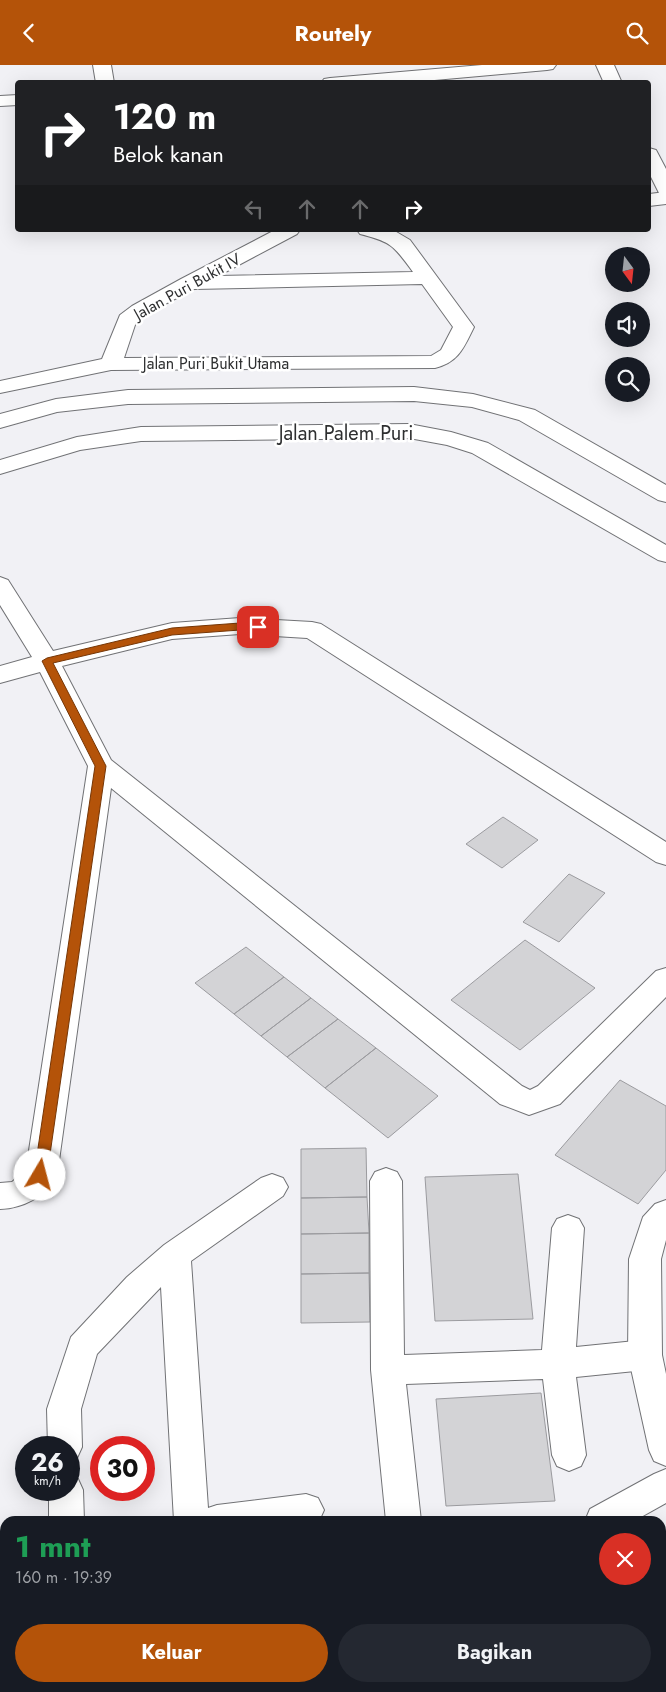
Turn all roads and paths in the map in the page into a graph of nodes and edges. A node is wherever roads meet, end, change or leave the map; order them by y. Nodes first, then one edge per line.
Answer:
1 (102, 65) edge
2 (547, 65) edge
3 (605, 65) edge
4 (104, 80) edge
5 (366, 80) edge
6 (612, 80) edge
7 (15, 100) edge
8 (0, 101) edge
9 (651, 158) edge
10 (666, 189) edge
11 (666, 198) edge
12 (651, 200) edge
13 (286, 232) edge
14 (376, 232) edge
15 (427, 278) junction
16 (188, 283) junction
17 (111, 364) junction
18 (0, 387) edge
19 (0, 421) edge
20 (0, 467) edge
21 (666, 495) edge
22 (666, 555) edge
23 (0, 585) edge
24 (47, 661) junction
25 (0, 675) edge
26 (101, 766) junction
27 (666, 855) edge
28 (666, 979) edge
29 (386, 1181) dead end
30 (272, 1187) dead end
31 (0, 1196) edge
32 (666, 1213) edge
33 (568, 1228) dead end
34 (175, 1255) junction
35 (645, 1355) junction
36 (558, 1364) junction
37 (388, 1371) junction
38 (65, 1436) edge
39 (666, 1450) edge
40 (569, 1455) dead end
41 (666, 1485) edge
42 (66, 1501) edge
43 (306, 1510) dead end
44 (66, 1516) edge
45 (191, 1516) edge
46 (257, 1516) edge
47 (402, 1516) edge
48 (611, 1516) edge

1 - 4 street
2 - 5 street
3 - 6 street
7 - 8 street
9 - 10 street
11 - 12 street
13 - 16 street, Jalan Puri Bukit IV
14 - 15 street
15 - 16 street
15 - 17 street, Jalan Puri Bukit Utama
16 - 17 street, Jalan Puri Bukit IV
17 - 18 street, Jalan Puri Bukit Utama
19 - 21 street, Jalan Palem Puri
20 - 22 street, Jalan Palem Puri
23 - 24 street
24 - 25 street
24 - 26 street
24 - 27 street
26 - 28 street
26 - 31 street
29 - 37 street
30 - 34 street
32 - 35 street
33 - 36 street
34 - 38 street
34 - 45 street
35 - 36 street
35 - 39 street
36 - 37 street
36 - 40 street
37 - 47 street
41 - 48 street
42 - 44 street
43 - 46 street

